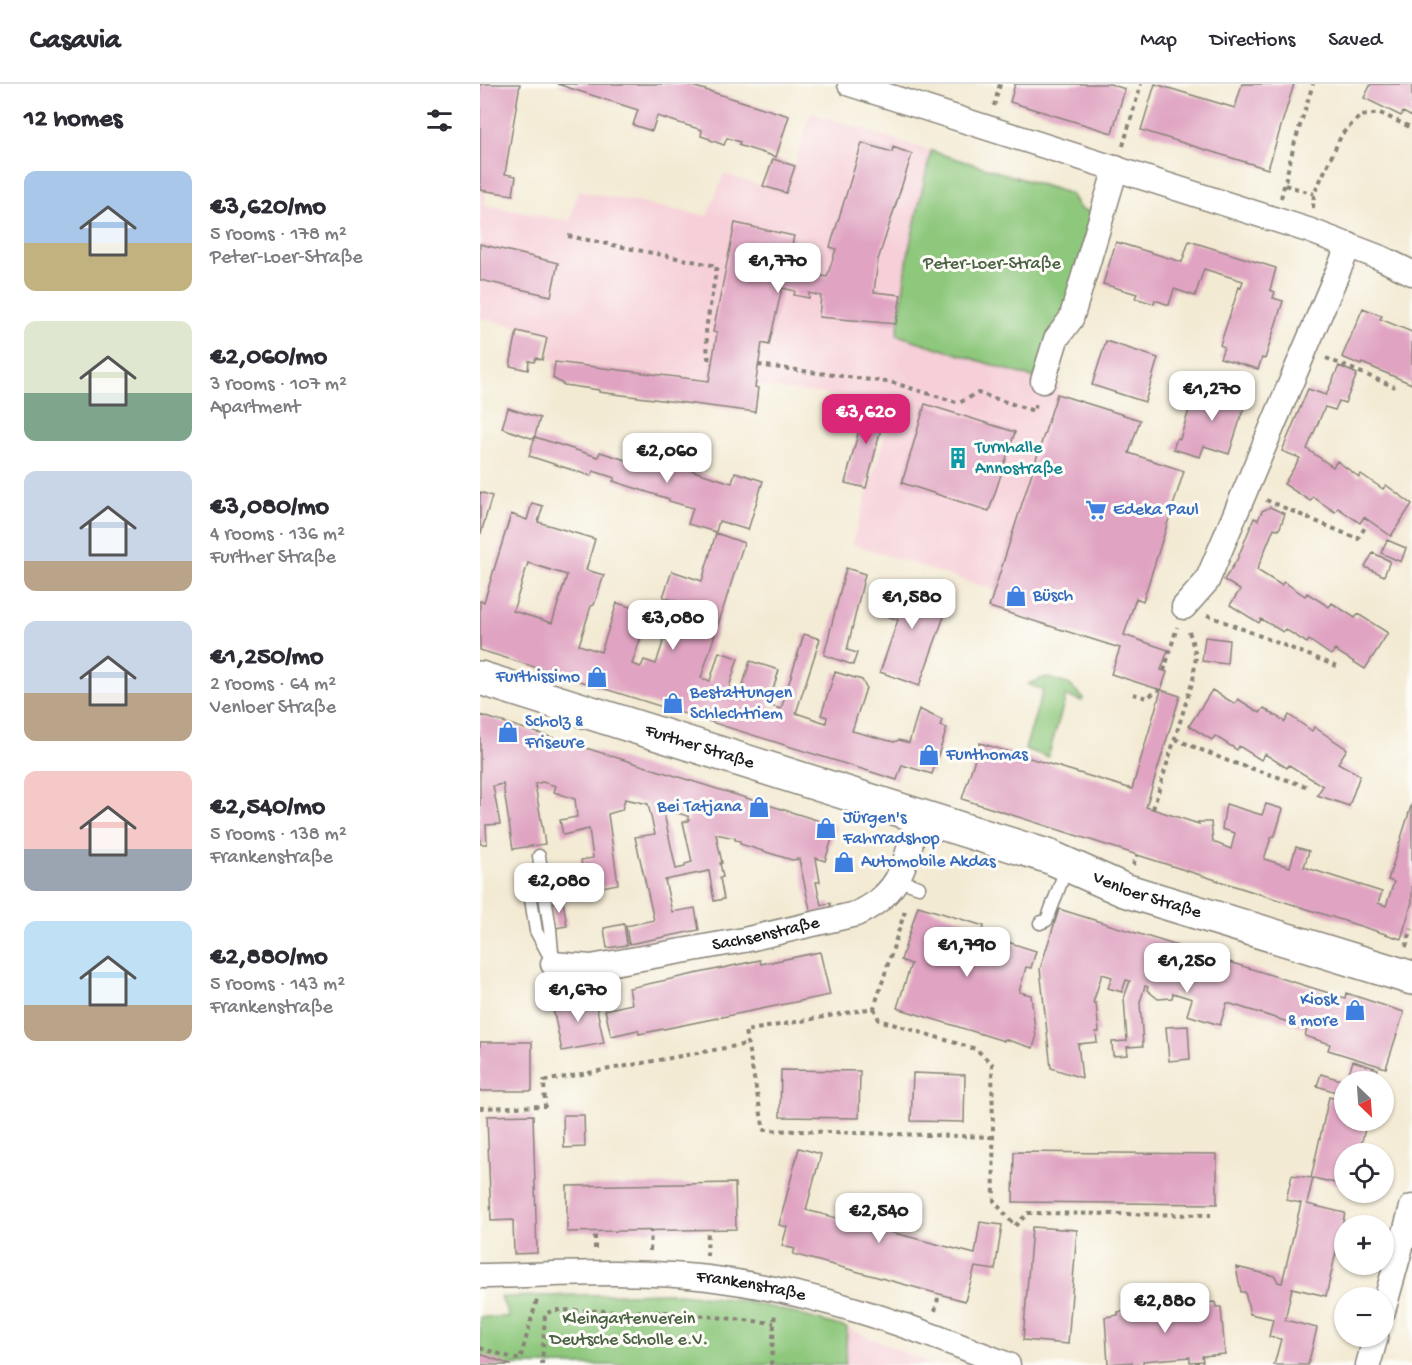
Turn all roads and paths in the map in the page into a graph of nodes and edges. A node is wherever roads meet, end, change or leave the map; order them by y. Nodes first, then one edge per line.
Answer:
1 (850, 84) edge
2 (1142, 84) edge
3 (1313, 84) edge
4 (1412, 128) edge
5 (1116, 168) junction
6 (1285, 184) junction
7 (1314, 194) junction
8 (1275, 219) junction
9 (1311, 231) junction
10 (568, 236) dead end
11 (1349, 245) junction
12 (1412, 273) edge
13 (1306, 349) junction
14 (713, 359) dead end
15 (758, 364) dead end
16 (1043, 381) joint
17 (1395, 387) dead end
18 (1246, 492) junction
19 (1367, 524) dead end
20 (1184, 607) junction
21 (1340, 667) dead end
22 (1164, 671) dead end
23 (480, 678) edge
24 (1159, 689) dead end
25 (1133, 694) dead end
26 (1175, 739) junction
27 (1309, 787) dead end
28 (1153, 809) dead end
29 (919, 815) junction
30 (538, 856) dead end
31 (1067, 864) junction
32 (528, 880) dead end
33 (910, 884) junction
34 (1040, 923) dead end
35 (1412, 929) edge
36 (1409, 963) edge
37 (553, 964) junction
38 (874, 1008) junction
39 (747, 1044) junction
40 (480, 1108) edge
41 (992, 1137) junction
42 (1412, 1207) edge
43 (1211, 1215) dead end
44 (544, 1275) junction
45 (480, 1276) edge
46 (1390, 1287) edge
47 (1373, 1347) edge
48 (480, 1348) edge
49 (542, 1365) edge
50 (771, 1365) edge
51 (1008, 1365) edge
52 (1368, 1365) edge

1 - 5 street
2 - 5 path
3 - 6 path
4 - 7 path
5 - 8 street
5 - 16 street
6 - 7 path
6 - 8 path
7 - 9 path
8 - 9 street
9 - 11 street
10 - 14 path
11 - 12 street
11 - 13 street
13 - 17 path
13 - 18 street
15 - 16 path
18 - 19 path
18 - 20 street
20 - 21 path
20 - 22 path
20 - 26 path
23 - 29 main road, Further Straße
24 - 25 path
26 - 27 path
26 - 28 path
29 - 31 main road, Venloer Straße
29 - 33 street, Sachsenstraße
30 - 37 lane
31 - 34 lane
31 - 36 main road, Venloer Straße
32 - 37 lane
33 - 37 street, Sachsenstraße
33 - 38 path
35 - 36 path
38 - 39 path
38 - 41 path
39 - 40 path
39 - 41 path
41 - 43 path
42 - 46 street
44 - 45 street, Frankenstraße
44 - 48 path
44 - 51 street, Frankenstraße
47 - 52 street
49 - 50 path

